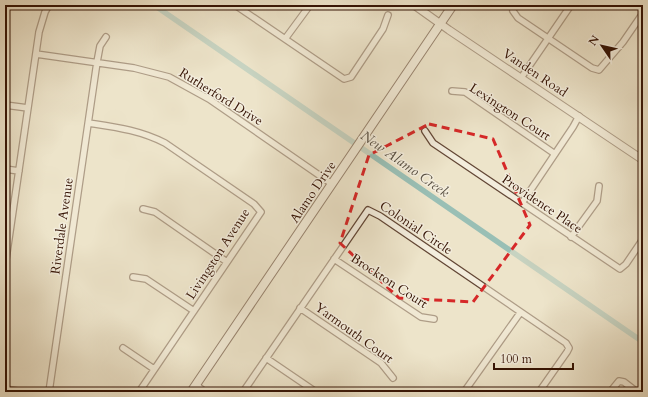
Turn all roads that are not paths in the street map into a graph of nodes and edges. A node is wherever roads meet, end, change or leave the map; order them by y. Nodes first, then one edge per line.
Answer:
1 (50, 5) edge
2 (235, 5) edge
3 (310, 5) edge
4 (414, 5) edge
5 (453, 5) edge
6 (571, 5) edge
7 (513, 11) dead end
8 (643, 13) edge
9 (388, 15) dead end
10 (440, 24) junction
11 (106, 37) dead end
12 (548, 38) junction
13 (285, 39) junction
14 (36, 54) junction
15 (97, 62) junction
16 (521, 78) junction
17 (452, 91) dead end
18 (5, 105) edge
19 (28, 108) junction
20 (578, 116) junction
21 (89, 123) junction
22 (425, 132) dead end
23 (555, 154) junction
24 (643, 160) edge
25 (5, 170) edge
26 (19, 171) junction
27 (332, 184) junction
28 (599, 186) dead end
29 (522, 203) junction
30 (143, 209) dead end
31 (7, 231) edge
32 (571, 237) junction
33 (643, 239) edge
34 (334, 259) junction
35 (227, 262) junction
36 (5, 266) edge
37 (133, 277) dead end
38 (300, 308) junction
39 (194, 311) junction
40 (520, 313) junction
41 (434, 319) dead end
42 (123, 348) dead end
43 (266, 358) junction
44 (154, 369) junction
45 (393, 378) dead end
46 (5, 389) edge
47 (194, 389) edge
48 (24, 392) edge
49 (49, 392) edge
50 (139, 392) edge
51 (205, 392) edge
52 (243, 392) edge
53 (316, 392) edge
54 (464, 392) edge
55 (539, 392) edge
56 (610, 392) edge
57 (637, 392) edge

1 - 14 street
2 - 13 street
3 - 13 street
4 - 10 street, Vanden Road
5 - 10 main road, Alamo Drive
6 - 12 street
7 - 12 street
8 - 12 street
9 - 13 street
10 - 16 street, Vanden Road
10 - 27 main road, Alamo Drive
11 - 15 street, Riverdale Avenue
12 - 16 street
14 - 15 street, Rutherford Drive
14 - 19 street
15 - 21 street, Riverdale Avenue
15 - 27 street, Rutherford Drive
16 - 20 street, Vanden Road
17 - 23 street, Lexington Court
18 - 19 street
19 - 26 street
20 - 23 street
20 - 24 street, Vanden Road
21 - 35 street, Livingston Avenue
21 - 49 street, Riverdale Avenue
22 - 29 street, Providence Place
23 - 29 street
25 - 26 street
26 - 31 street
27 - 47 main road, Alamo Drive
28 - 32 street
29 - 32 street, Providence Place
30 - 35 street
31 - 36 street
32 - 33 street, Providence Place
34 - 38 street, Colonial Circle
34 - 40 street, Colonial Circle
34 - 41 street, Brockton Court
35 - 39 street, Livingston Avenue
37 - 39 street
38 - 43 street, Colonial Circle
38 - 45 street, Yarmouth Court
39 - 44 street, Livingston Avenue
40 - 54 street
40 - 55 street, Colonial Circle
42 - 44 street
43 - 52 street, Colonial Circle
43 - 53 street
44 - 50 street, Livingston Avenue
46 - 48 street
47 - 51 street
56 - 57 street

